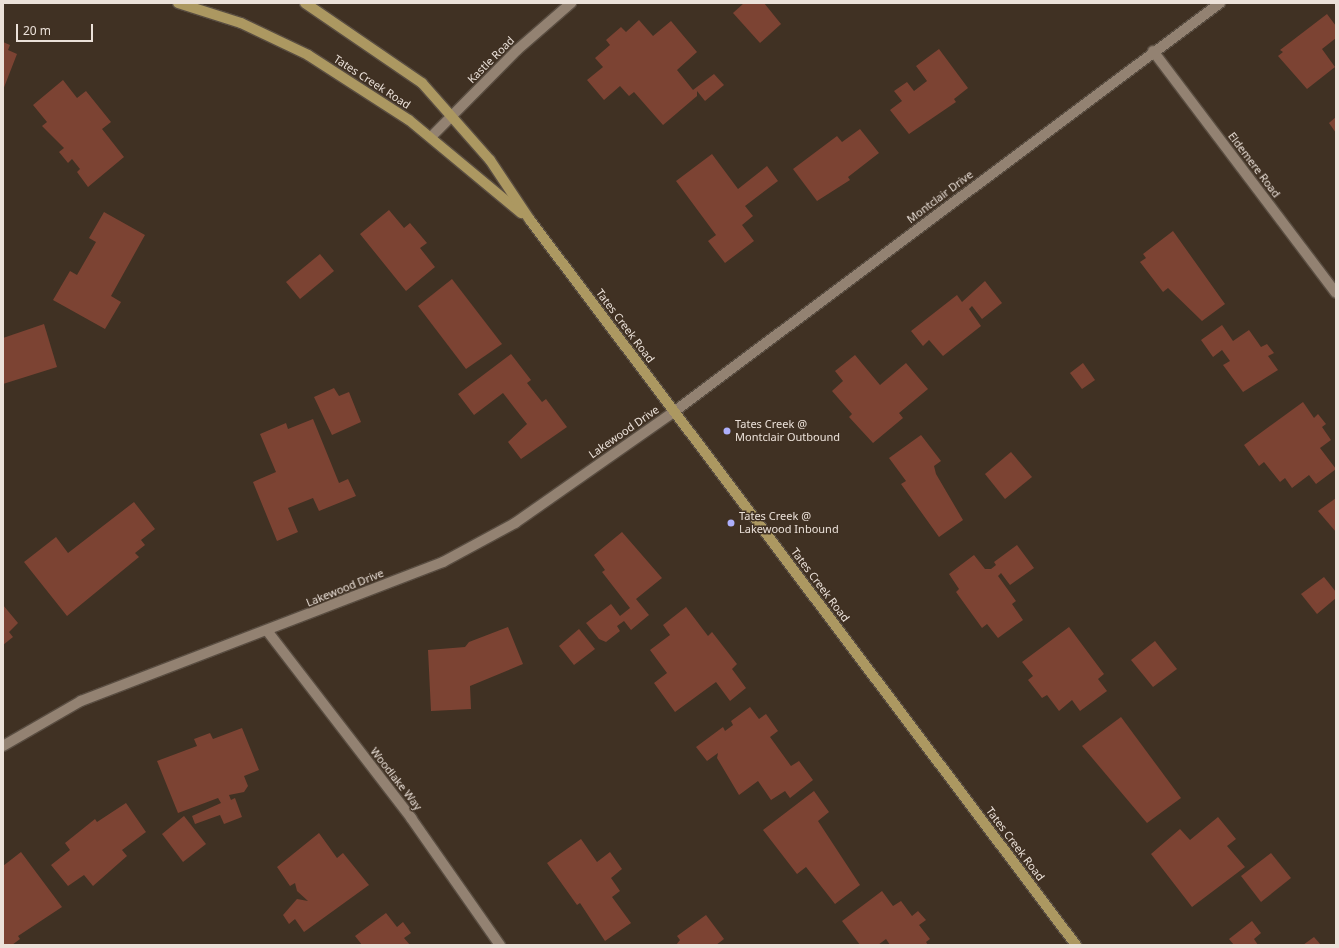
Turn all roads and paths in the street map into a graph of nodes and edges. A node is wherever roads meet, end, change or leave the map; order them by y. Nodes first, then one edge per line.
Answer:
1 (178, 3) edge
2 (305, 3) edge
3 (571, 3) edge
4 (1220, 3) edge
5 (1153, 51) junction
6 (453, 115) junction
7 (430, 137) junction
8 (530, 220) junction
9 (1336, 293) edge
10 (675, 411) junction
11 (268, 632) junction
12 (3, 746) edge
13 (500, 945) edge
14 (1076, 945) edge

1 - 7 main road, Tates Creek Road
2 - 6 main road, Tates Creek Road
3 - 6 street, Kastle Road
4 - 5 street, Montclair Drive
5 - 9 street, Eldemere Road
5 - 10 street, Montclair Drive
6 - 7 street, Kastle Road
6 - 8 main road, Tates Creek Road
7 - 8 main road, Tates Creek Road
8 - 10 main road, Tates Creek Road
10 - 11 street, Lakewood Drive
10 - 14 main road, Tates Creek Road
11 - 12 street, Lakewood Drive
11 - 13 street, Woodlake Way

